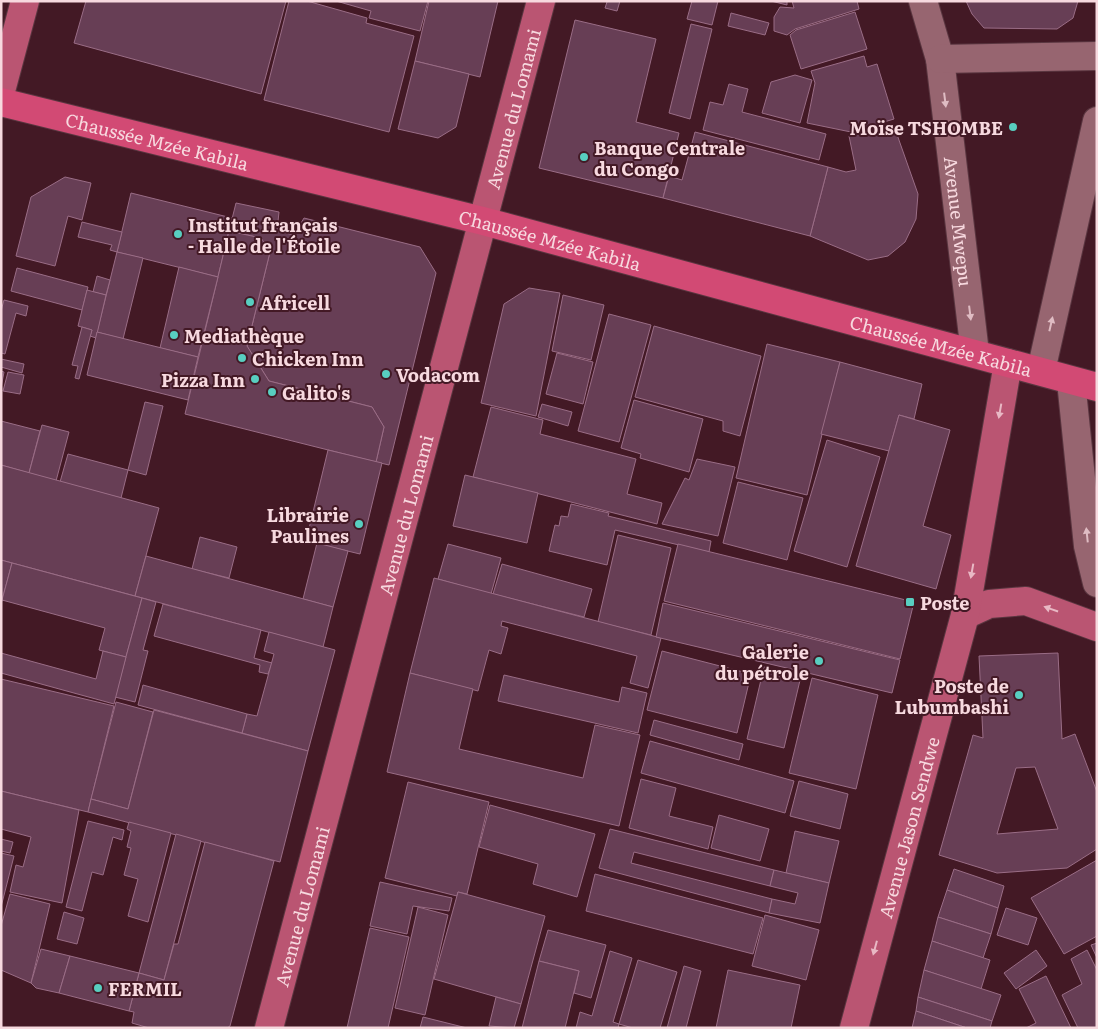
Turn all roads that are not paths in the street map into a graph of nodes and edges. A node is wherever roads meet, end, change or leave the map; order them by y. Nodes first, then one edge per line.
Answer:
1 (25, 1) edge
2 (541, 1) edge
3 (923, 1) edge
4 (1097, 56) edge
5 (940, 59) junction
6 (1, 91) edge
7 (1, 102) edge
8 (1097, 121) edge
9 (483, 221) junction
10 (975, 353) junction
11 (1008, 362) junction
12 (1041, 371) junction
13 (1071, 380) junction
14 (1097, 387) edge
15 (1097, 583) edge
16 (965, 615) junction
17 (1097, 627) edge
18 (269, 1028) edge
19 (854, 1028) edge

1 - 6 main road
2 - 9 main road, Avenue du Lomami
3 - 5 street, Avenue Mwepu
4 - 5 street
5 -> 10 street, Avenue Mwepu
7 - 9 highway, Chaussée Mzée Kabila
12 -> 8 street
9 - 10 highway, Chaussée Mzée Kabila
9 - 18 main road, Avenue du Lomami
10 - 11 highway, Chaussée Mzée Kabila
11 - 12 highway, Chaussée Mzée Kabila
11 -> 16 main road, Avenue Jason Sendwe
12 - 13 highway, Chaussée Mzée Kabila
13 - 14 highway, Chaussée Mzée Kabila
15 -> 13 street
17 -> 16 main road
16 -> 19 main road, Avenue Jason Sendwe

